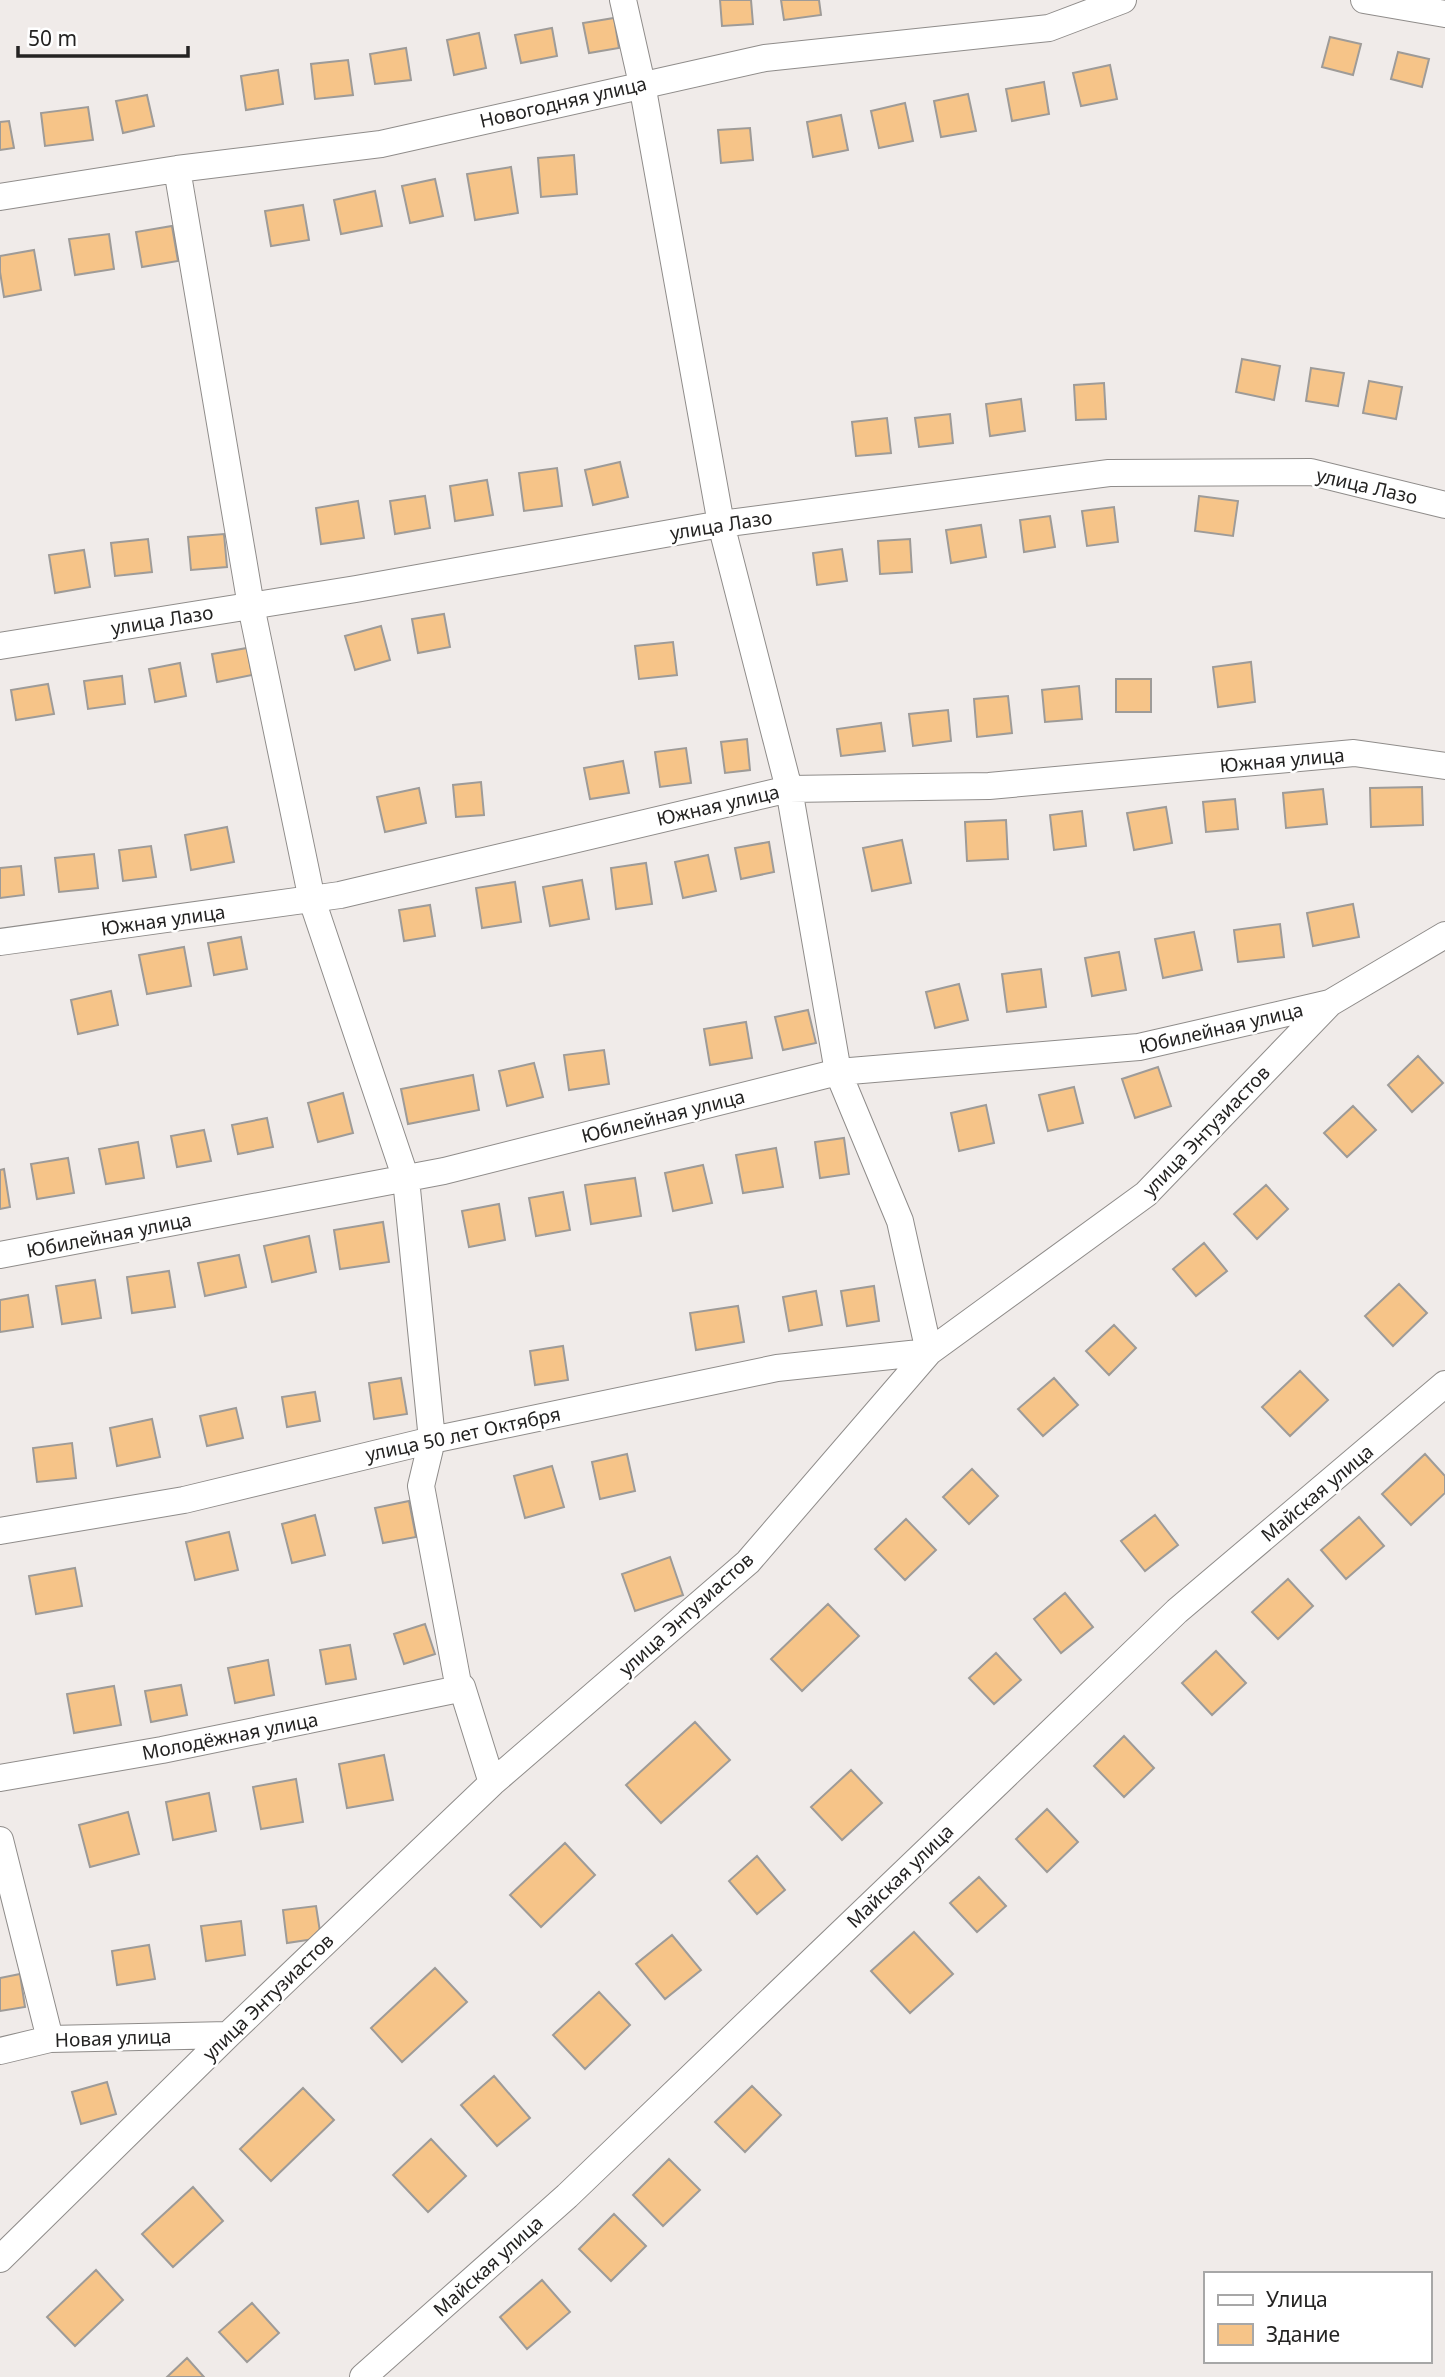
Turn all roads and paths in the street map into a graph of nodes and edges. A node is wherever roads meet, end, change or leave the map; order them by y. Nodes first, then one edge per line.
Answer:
1 (623, 0) edge
2 (1123, 0) edge
3 (1364, 0) edge
4 (1445, 14) edge
5 (642, 84) junction
6 (177, 169) junction
7 (0, 197) edge
8 (1445, 505) edge
9 (721, 524) junction
10 (251, 606) junction
11 (0, 646) edge
12 (1445, 766) edge
13 (789, 789) junction
14 (312, 900) junction
15 (1445, 935) edge
16 (0, 942) edge
17 (1330, 1003) junction
18 (838, 1072) junction
19 (406, 1179) junction
20 (0, 1255) edge
21 (929, 1352) junction
22 (1445, 1384) edge
23 (432, 1440) junction
24 (0, 1531) edge
25 (459, 1689) junction
26 (0, 1778) edge
27 (492, 1783) junction
28 (0, 1840) edge
29 (228, 2035) junction
30 (50, 2039) junction
31 (0, 2051) edge
32 (0, 2259) edge
33 (363, 2377) edge

1 - 5 street
2 - 5 street, Новогодняя улица
3 - 4 street
5 - 6 street, Новогодняя улица
5 - 9 street
6 - 7 street, Новогодняя улица
6 - 10 street
8 - 9 street, улица Лазо
9 - 10 street, улица Лазо
9 - 13 street
10 - 11 street, улица Лазо
10 - 14 street
12 - 13 street, Южная улица
13 - 14 street, Южная улица
13 - 18 street
14 - 16 street, Южная улица
14 - 19 street
15 - 17 street, улица Энтузиастов
17 - 18 street, Юбилейная улица
17 - 21 street, улица Энтузиастов
18 - 19 street, Юбилейная улица
18 - 21 street
19 - 20 street, Юбилейная улица
19 - 23 street
21 - 23 street, улица 50 лет Октября
21 - 27 street, улица Энтузиастов
22 - 33 street, Майская улица
23 - 24 street, улица 50 лет Октября
23 - 25 street
25 - 26 street, Молодёжная улица
25 - 27 street
27 - 29 street, улица Энтузиастов
28 - 30 street
29 - 30 street, Новая улица
29 - 32 street, улица Энтузиастов
30 - 31 street, Новая улица

